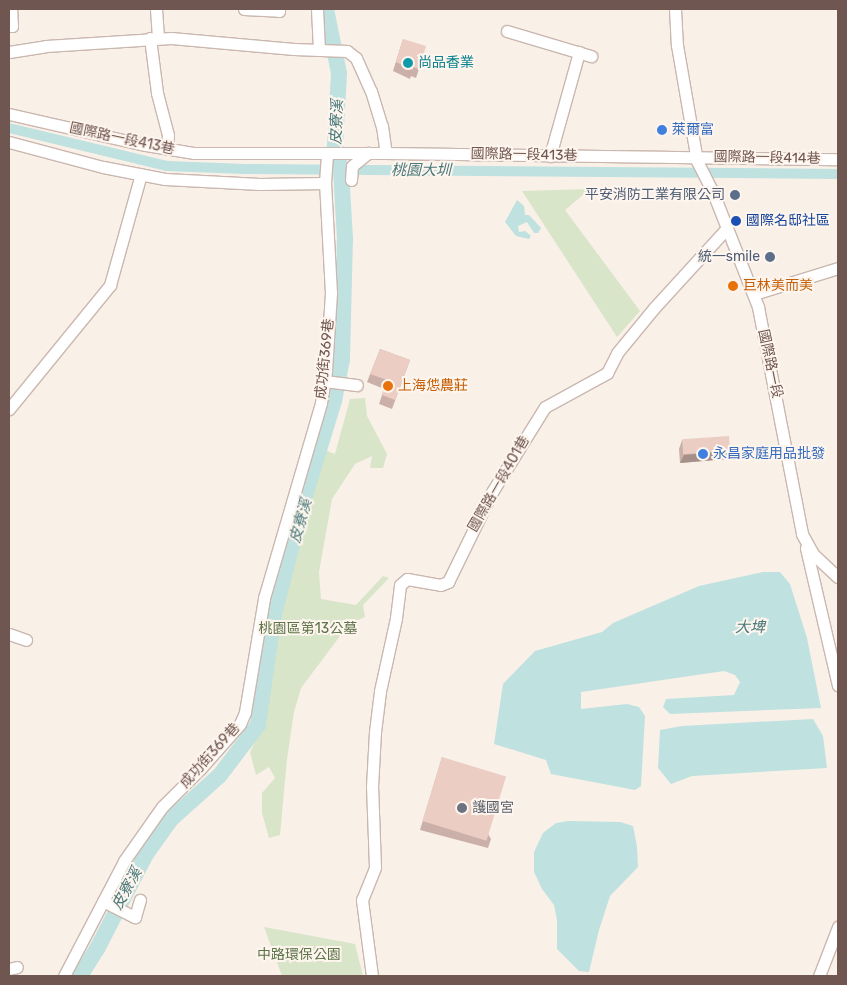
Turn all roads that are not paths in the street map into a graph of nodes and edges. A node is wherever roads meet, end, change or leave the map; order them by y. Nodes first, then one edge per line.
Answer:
1 (11, 9) edge
2 (156, 9) edge
3 (244, 9) edge
4 (280, 9) edge
5 (317, 9) edge
6 (675, 9) edge
7 (9, 26) edge
8 (507, 31) dead end
9 (154, 38) junction
10 (322, 50) junction
11 (9, 52) edge
12 (579, 52) junction
13 (591, 56) dead end
14 (9, 114) edge
15 (9, 142) edge
16 (167, 149) junction
17 (327, 153) junction
18 (368, 153) junction
19 (386, 153) junction
20 (550, 156) junction
21 (697, 159) junction
22 (838, 159) edge
23 (141, 174) junction
24 (351, 180) dead end
25 (325, 183) junction
26 (727, 228) junction
27 (838, 268) edge
28 (754, 294) junction
29 (325, 381) junction
30 (357, 385) dead end
31 (9, 409) edge
32 (806, 544) junction
33 (838, 577) edge
34 (9, 634) edge
35 (26, 640) dead end
36 (838, 685) edge
37 (140, 900) dead end
38 (105, 902) junction
39 (838, 927) edge
40 (64, 976) edge
41 (372, 976) edge
42 (819, 976) edge

1 - 7 street
2 - 9 street
3 - 4 street
5 - 10 street
6 - 21 street
8 - 12 street
9 - 10 street
9 - 11 street
9 - 16 street
10 - 19 street
12 - 13 street
12 - 20 street
14 - 16 street, 國際路一段413巷
15 - 23 street
16 - 17 street, 國際路一段413巷
17 - 18 street, 國際路一段413巷
17 - 25 street, 成功街369巷
18 - 19 street, 國際路一段413巷
18 - 24 street
19 - 20 street, 國際路一段413巷
20 - 21 street, 國際路一段413巷
21 - 22 street, 國際路一段414巷
21 - 26 street, 國際路一段
23 - 25 street
23 - 31 street
25 - 29 street, 成功街369巷
26 - 28 street, 國際路一段
26 - 41 street, 國際路一段401巷
27 - 28 street
28 - 32 street, 國際路一段
29 - 30 street
29 - 38 street, 成功街369巷
32 - 33 street, 國際路一段
32 - 36 street, 國際路一段
34 - 35 street
37 - 38 street
38 - 40 street, 成功街369巷
39 - 42 street

